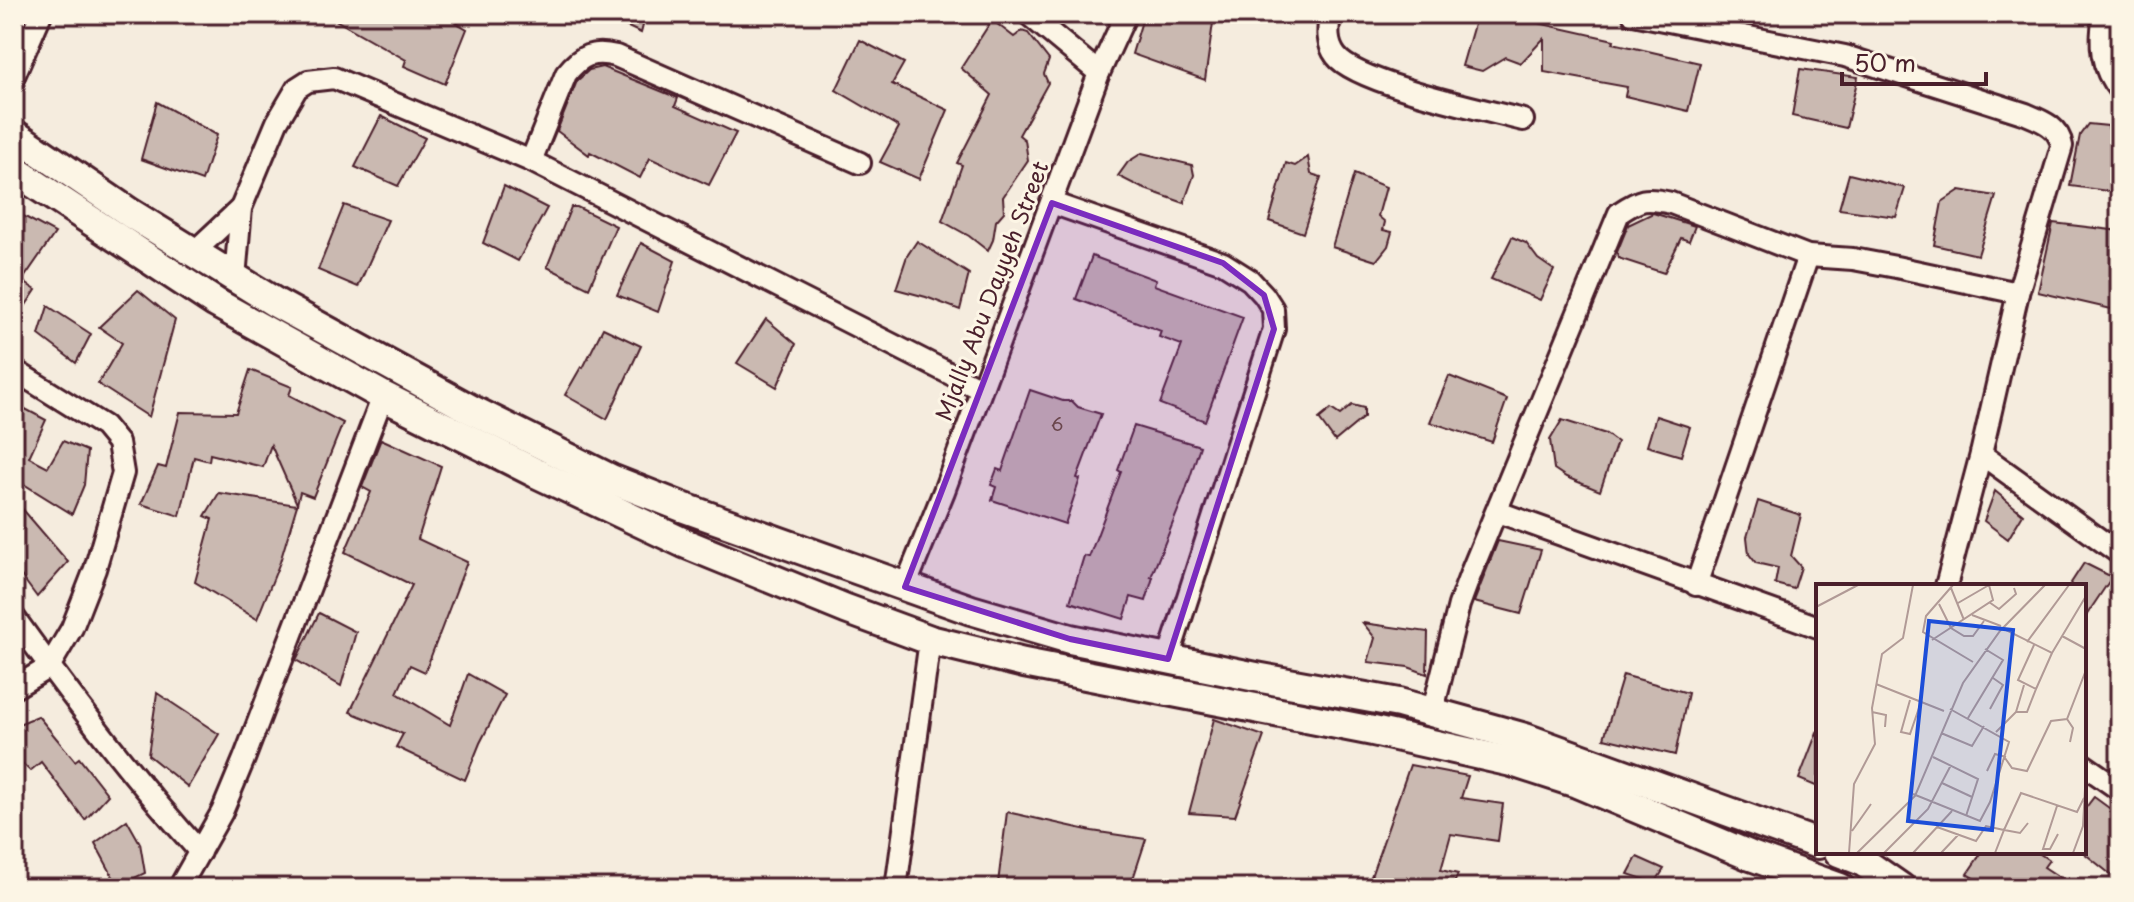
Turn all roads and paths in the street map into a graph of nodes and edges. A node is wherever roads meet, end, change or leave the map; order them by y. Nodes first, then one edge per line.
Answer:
1 (41, 14) edge
2 (1028, 14) edge
3 (1126, 14) edge
4 (1330, 14) edge
5 (1633, 14) edge
6 (2104, 14) edge
7 (1099, 73) junction
8 (14, 76) edge
9 (2120, 91) edge
10 (1523, 120) dead end
11 (14, 134) edge
12 (531, 161) junction
13 (860, 163) dead end
14 (18, 178) edge
15 (1052, 203) junction
16 (241, 208) junction
17 (195, 251) junction
18 (1808, 256) junction
19 (235, 278) junction
20 (2018, 293) junction
21 (14, 370) edge
22 (980, 389) junction
23 (383, 396) junction
24 (547, 447) junction
25 (1981, 454) junction
26 (536, 473) junction
27 (1498, 512) junction
28 (2120, 554) edge
29 (1947, 584) edge
30 (1696, 585) junction
31 (905, 587) junction
32 (14, 617) edge
33 (1816, 626) edge
34 (930, 640) junction
35 (1168, 659) junction
36 (49, 667) junction
37 (14, 688) edge
38 (1432, 714) junction
39 (2086, 766) edge
40 (2120, 790) edge
41 (1816, 843) edge
42 (200, 852) junction
43 (1856, 855) edge
44 (179, 888) edge
45 (896, 888) edge
46 (1840, 888) edge
47 (1847, 888) edge
48 (1901, 888) edge

1 - 8 street
2 - 7 street
3 - 7 street, Mjally Abu Dayyeh Street
4 - 10 street
5 - 20 street
6 - 9 street
7 - 15 street, Mjally Abu Dayyeh Street
11 - 17 main road
12 - 13 street
12 - 16 street
12 - 22 street
14 - 23 main road
15 - 22 street, Mjally Abu Dayyeh Street
15 - 35 street
16 - 17 street
16 - 19 street
17 - 19 main road
18 - 20 street
18 - 27 street
18 - 30 street
19 - 24 main road
20 - 25 street
21 - 36 street
22 - 31 street, Mjally Abu Dayyeh Street
23 - 26 main road
23 - 42 street
24 - 26 main road
24 - 31 main road
25 - 28 street
25 - 29 street
26 - 34 main road
27 - 30 street
27 - 38 street
30 - 33 street
31 - 35 main road
32 - 36 street
34 - 45 street
34 - 46 main road
35 - 38 main road
36 - 37 street
36 - 42 street
38 - 41 main road
39 - 40 street
42 - 44 street
43 - 47 street
43 - 48 main road

